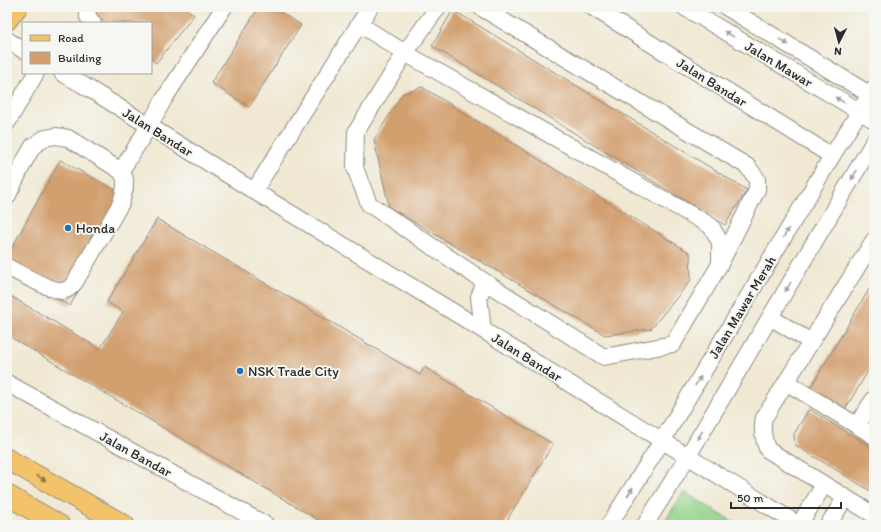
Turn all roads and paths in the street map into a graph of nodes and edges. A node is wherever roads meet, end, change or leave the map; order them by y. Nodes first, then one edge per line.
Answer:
1 (17, 7) edge
2 (87, 7) edge
3 (224, 7) edge
4 (370, 7) edge
5 (438, 7) edge
6 (480, 7) edge
7 (592, 7) edge
8 (684, 7) edge
9 (726, 7) edge
10 (7, 20) edge
11 (92, 22) edge
12 (359, 24) junction
13 (7, 40) edge
14 (22, 49) edge
15 (405, 53) junction
16 (35, 74) edge
17 (66, 74) edge
18 (87, 79) edge
19 (873, 93) edge
20 (860, 112) junction
21 (874, 120) edge
22 (7, 122) edge
23 (149, 126) junction
24 (874, 141) edge
25 (832, 156) junction
26 (121, 171) junction
27 (254, 191) junction
28 (7, 197) edge
29 (874, 240) edge
30 (869, 260) edge
31 (720, 264) junction
32 (7, 267) edge
33 (486, 282) junction
34 (479, 297) junction
35 (455, 313) junction
36 (770, 317) junction
37 (483, 330) junction
38 (811, 342) junction
39 (786, 382) junction
40 (7, 384) edge
41 (874, 399) edge
42 (865, 420) edge
43 (874, 436) edge
44 (662, 440) junction
45 (688, 456) junction
46 (7, 459) edge
47 (824, 485) junction
48 (7, 495) edge
49 (845, 498) junction
50 (874, 515) edge
51 (59, 525) edge
52 (124, 525) edge
53 (266, 525) edge
54 (610, 525) edge
55 (645, 525) edge
56 (799, 525) edge
57 (828, 525) edge

1 - 10 main road
2 - 11 street
3 - 23 street
4 - 12 street
5 - 15 street
6 - 31 street
7 - 25 street, Jalan Bandar
20 -> 8 street, Jalan Mawar
9 -> 19 street, Jalan Mawar
12 - 15 street
12 - 27 street
13 - 14 street
15 - 31 street
15 - 33 street
16 - 22 street
17 - 18 street, Jalan Bandar
18 - 23 street, Jalan Bandar
19 - 20 street, Jalan Mawar Merah
20 - 21 street, Jalan Mawar
20 - 25 street, Jalan Mawar Merah
23 - 26 street
23 - 27 street, Jalan Bandar
24 -> 36 street, Jalan Mawar Merah
44 -> 25 street, Jalan Mawar Merah
26 - 28 street
26 - 32 street
27 - 35 street, Jalan Bandar
29 - 30 street
30 - 38 street
31 - 33 street
33 - 34 street
34 - 35 street
34 - 37 street
35 - 37 street, Jalan Bandar
36 - 38 street
36 -> 45 street, Jalan Mawar Merah
37 - 44 street, Jalan Bandar
38 - 39 street
39 - 42 street
39 - 47 street
40 - 53 street, Jalan Bandar
41 - 42 street
42 - 43 street
44 - 45 street, Jalan Bandar
54 -> 44 street, Jalan Mawar Merah
45 - 55 street, Jalan Mawar Merah
45 - 56 street, Jalan Bandar
46 -> 52 main road
47 - 49 street
47 - 56 street
48 - 51 main road
49 - 50 street
49 - 57 street

